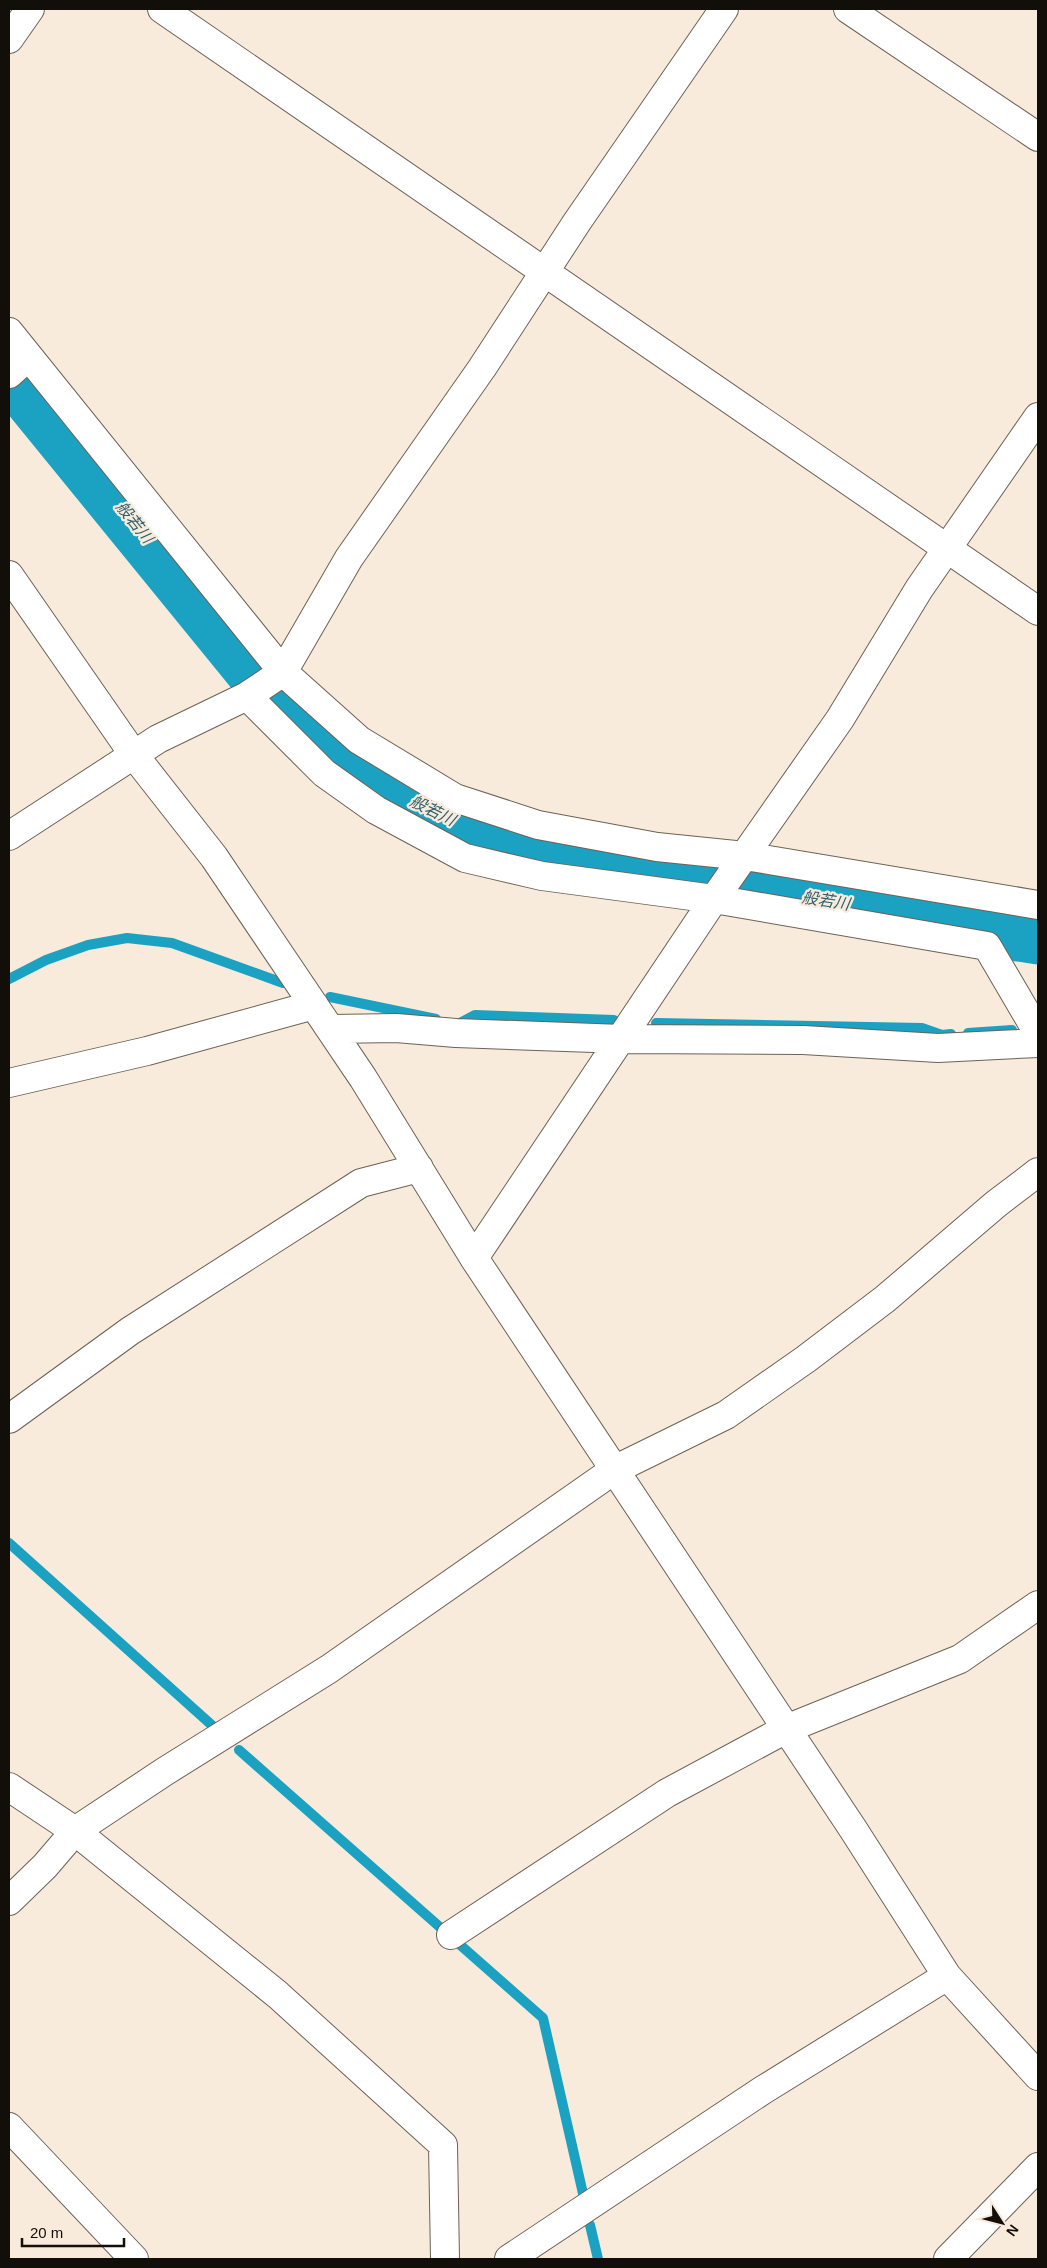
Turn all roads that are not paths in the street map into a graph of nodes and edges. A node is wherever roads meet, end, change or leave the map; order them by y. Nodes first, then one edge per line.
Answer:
1 (30, 9) edge
2 (162, 9) edge
3 (724, 9) edge
4 (848, 9) edge
5 (9, 40) edge
6 (1038, 138) edge
7 (545, 272) junction
8 (9, 332) edge
9 (20, 364) edge
10 (1038, 417) edge
11 (948, 548) junction
12 (9, 575) edge
13 (1038, 611) edge
14 (278, 675) junction
15 (249, 694) junction
16 (134, 755) junction
17 (9, 836) edge
18 (742, 861) junction
19 (716, 896) junction
20 (1038, 905) edge
21 (314, 1005) junction
22 (331, 1030) junction
23 (1038, 1033) edge
24 (622, 1039) junction
25 (1038, 1043) edge
26 (9, 1083) edge
27 (419, 1168) junction
28 (1038, 1172) edge
29 (474, 1258) junction
30 (9, 1419) edge
31 (614, 1470) junction
32 (1038, 1604) edge
33 (786, 1730) junction
34 (9, 1787) edge
35 (75, 1831) junction
36 (9, 1901) edge
37 (451, 1935) dead end
38 (947, 1976) junction
39 (1038, 2076) edge
40 (9, 2127) edge
41 (1038, 2167) edge
42 (134, 2259) edge
43 (445, 2259) edge
44 (509, 2259) edge
45 (948, 2259) edge

1 - 5 street
2 - 7 street
3 - 7 street
4 - 6 street
7 - 11 street
7 - 14 street
8 - 9 street
9 - 14 street
10 - 11 street
11 - 13 street
11 - 18 street
12 - 16 street
14 - 15 street
14 - 18 street
15 - 16 street
15 - 19 street
16 - 17 street
16 - 21 street
18 - 19 street
18 - 20 street
19 - 23 street
19 - 24 street
21 - 22 street
21 - 26 street
22 - 24 street
22 - 27 street
24 - 25 street
24 - 29 street
27 - 29 street
27 - 30 street
28 - 31 street
29 - 31 street
31 - 33 street
31 - 35 street
32 - 33 street
33 - 37 street
33 - 38 street
34 - 35 street
35 - 36 street
35 - 43 street
38 - 39 street
38 - 44 street
40 - 42 street
41 - 45 street

